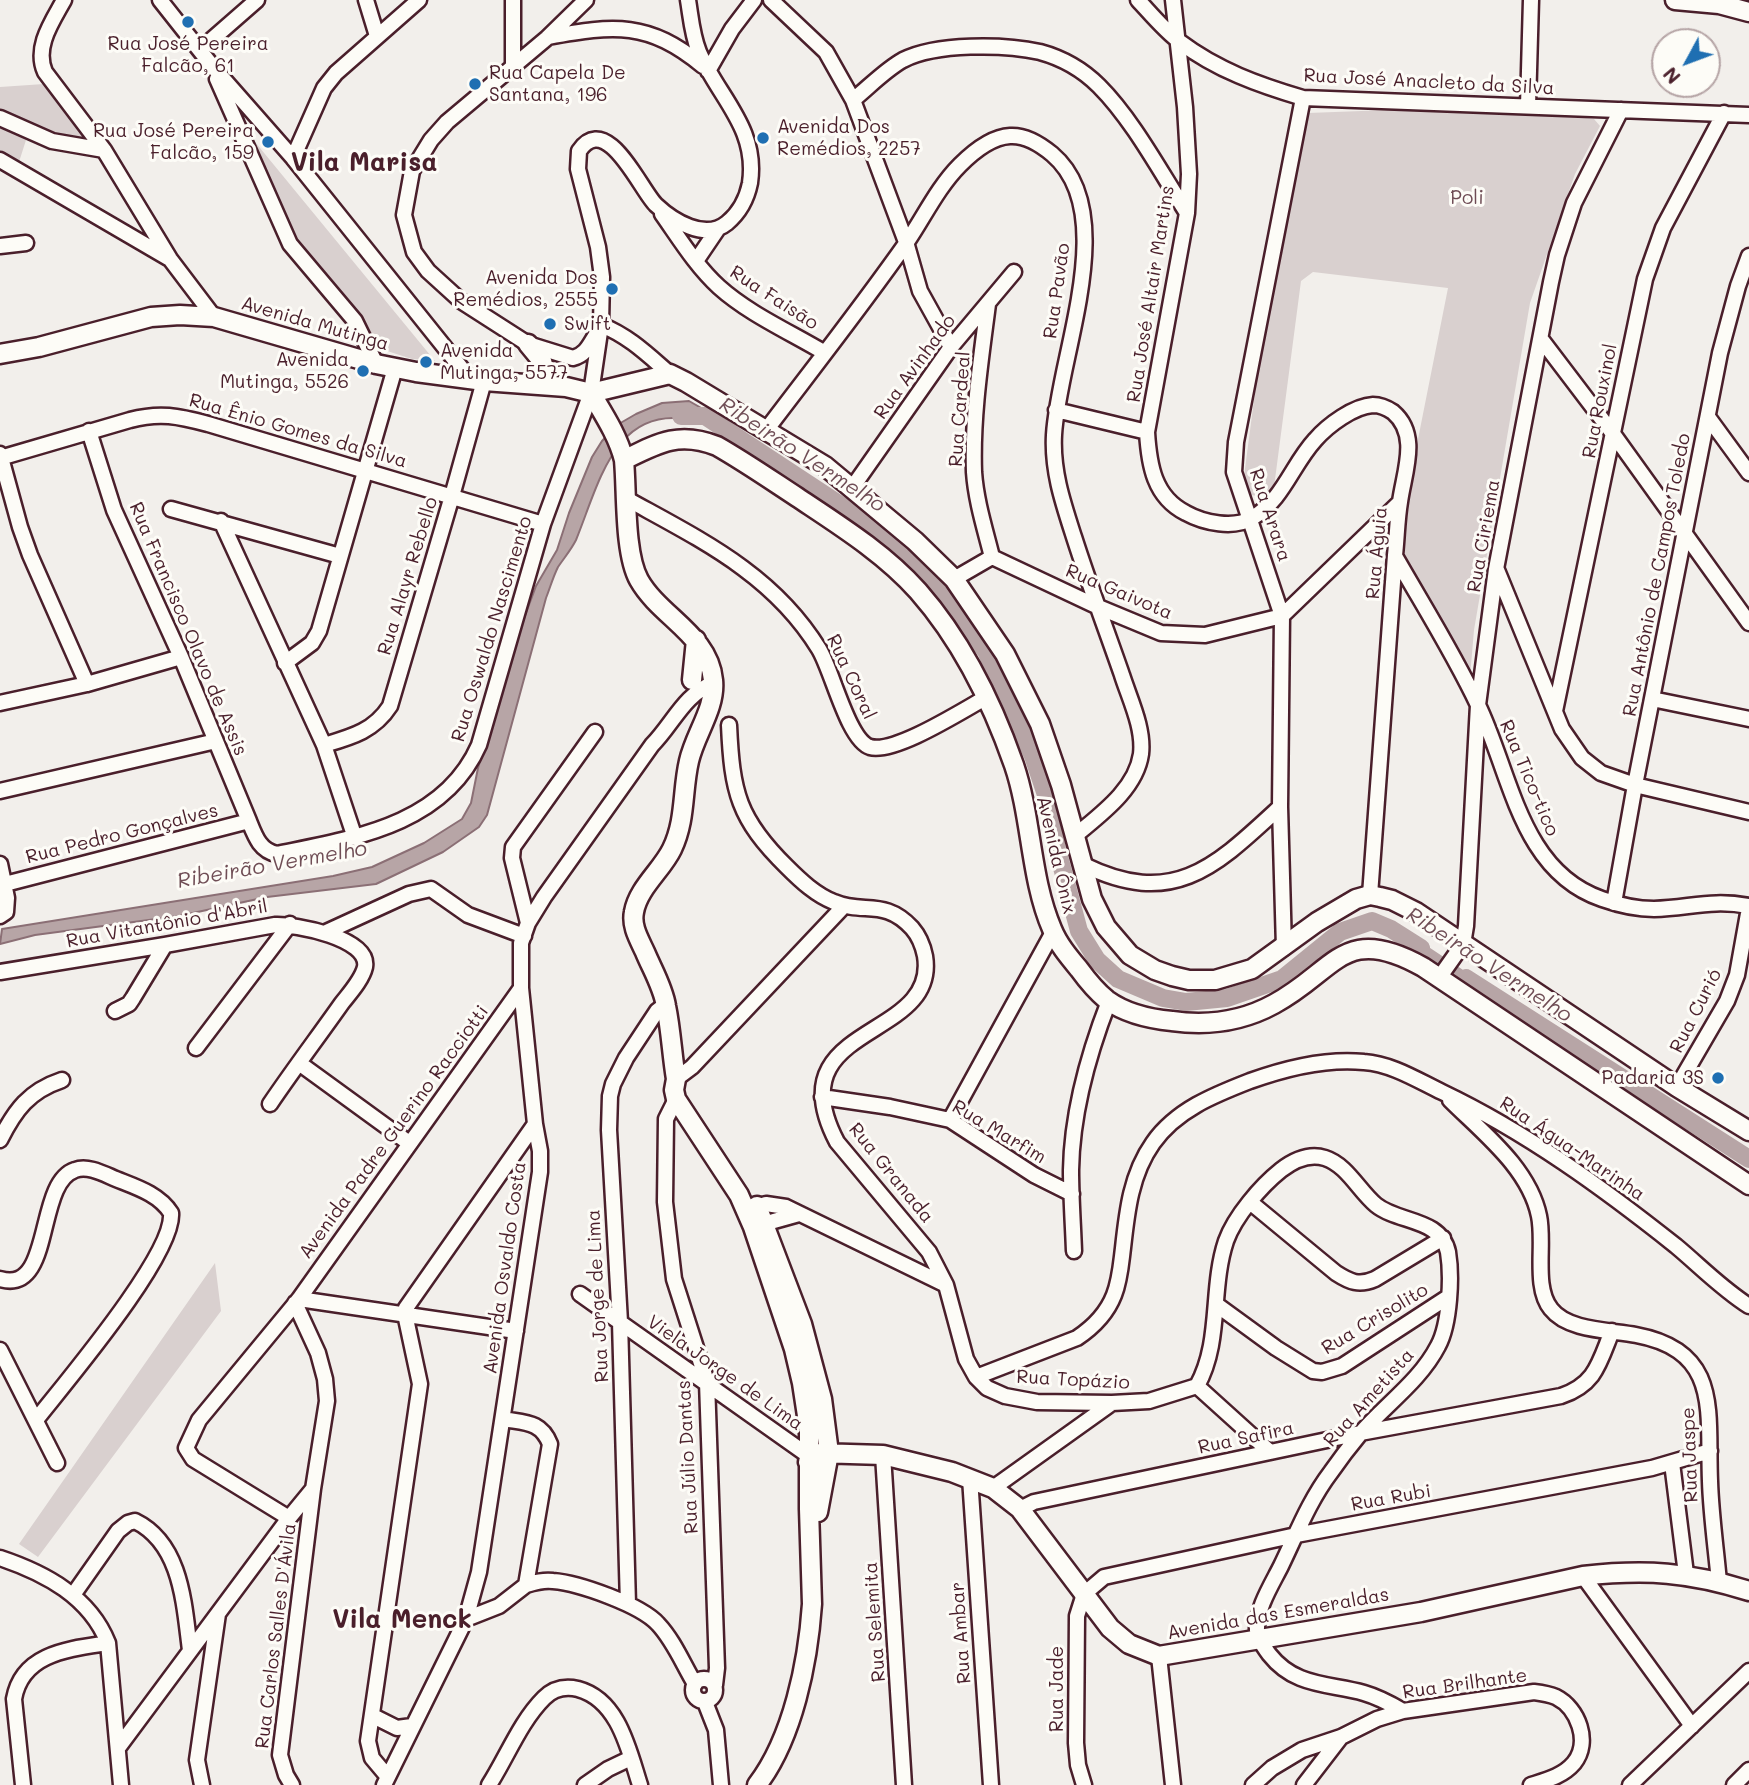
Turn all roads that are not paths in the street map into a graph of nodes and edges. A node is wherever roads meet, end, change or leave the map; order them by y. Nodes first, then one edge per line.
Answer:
1 (64, 0) edge
2 (160, 0) edge
3 (257, 0) edge
4 (366, 0) edge
5 (419, 0) edge
6 (513, 0) edge
7 (586, 0) edge
8 (688, 0) edge
9 (754, 0) edge
10 (771, 0) edge
11 (1138, 0) edge
12 (1173, 0) edge
13 (1531, 0) edge
14 (1675, 0) edge
15 (239, 7) edge
16 (1748, 8) edge
17 (377, 36) junction
18 (547, 38) junction
19 (1178, 41) junction
20 (201, 50) junction
21 (513, 65) junction
22 (213, 67) junction
23 (708, 71) junction
24 (1303, 98) junction
25 (853, 100) junction
26 (1528, 106) junction
27 (1621, 110) junction
28 (1724, 113) junction
29 (1749, 115) edge
30 (0, 118) edge
31 (104, 149) junction
32 (293, 158) junction
33 (0, 160) edge
34 (655, 204) junction
35 (1187, 213) junction
36 (717, 230) junction
37 (906, 242) junction
38 (26, 243) dead end
39 (0, 246) edge
40 (1749, 256) edge
41 (170, 259) junction
42 (696, 261) junction
43 (1014, 272) dead end
44 (988, 304) junction
45 (214, 317) junction
46 (601, 326) junction
47 (1541, 339) junction
48 (528, 344) junction
49 (951, 347) junction
50 (825, 353) junction
51 (0, 354) edge
52 (376, 363) junction
53 (395, 368) junction
54 (670, 374) junction
55 (477, 380) junction
56 (549, 385) junction
57 (591, 393) junction
58 (1056, 410) junction
59 (1708, 417) junction
60 (767, 429) junction
61 (89, 431) junction
62 (1147, 432) junction
63 (1614, 435) junction
64 (623, 454) junction
65 (0, 457) edge
66 (366, 471) junction
67 (1749, 472) edge
68 (852, 488) junction
69 (452, 496) junction
70 (627, 499) junction
71 (1400, 502) junction
72 (171, 509) dead end
73 (1250, 519) junction
74 (221, 521) junction
75 (543, 524) junction
76 (1684, 535) junction
77 (1395, 555) junction
78 (341, 556) junction
79 (992, 557) junction
80 (1496, 569) junction
81 (954, 579) junction
82 (1096, 607) junction
83 (1282, 616) junction
84 (1749, 623) edge
85 (696, 639) junction
86 (181, 657) junction
87 (285, 663) junction
88 (709, 663) junction
89 (692, 680) junction
90 (714, 683) junction
91 (87, 684) junction
92 (987, 697) junction
93 (1652, 699) junction
94 (0, 703) edge
95 (685, 703) junction
96 (1478, 705) junction
97 (1555, 711) junction
98 (1749, 719) edge
99 (729, 725) dead end
100 (595, 732) dead end
101 (216, 741) junction
102 (324, 745) junction
103 (1635, 785) junction
104 (0, 791) edge
105 (1280, 807) junction
106 (1749, 812) edge
107 (249, 821) junction
108 (1076, 835) junction
109 (355, 838) junction
110 (258, 841) joint
111 (0, 864) edge
112 (1084, 865) junction
113 (5, 884) junction
114 (1370, 895) junction
115 (1614, 903) junction
116 (844, 906) junction
117 (1749, 907) edge
118 (0, 916) edge
119 (290, 924) junction
120 (526, 929) junction
121 (1053, 932) junction
122 (324, 933) junction
123 (165, 945) junction
124 (1461, 946) junction
125 (1284, 948) junction
126 (0, 972) edge
127 (1441, 976) junction
128 (522, 988) junction
129 (1109, 1001) junction
130 (666, 1004) junction
131 (116, 1011) dead end
132 (196, 1048) dead end
133 (299, 1063) junction
134 (676, 1079) junction
135 (62, 1080) dead end
136 (1677, 1087) junction
137 (1442, 1091) junction
138 (822, 1097) junction
139 (676, 1100) junction
140 (270, 1104) dead end
141 (950, 1120) junction
142 (1744, 1123) edge
143 (535, 1125) junction
144 (0, 1140) edge
145 (409, 1143) junction
146 (1749, 1185) edge
147 (1072, 1194) junction
148 (1250, 1202) junction
149 (755, 1217) junction
150 (1443, 1238) junction
151 (1074, 1251) dead end
152 (0, 1279) edge
153 (946, 1285) junction
154 (580, 1294) dead end
155 (1448, 1297) junction
156 (297, 1301) junction
157 (1217, 1305) junction
158 (1749, 1306) edge
159 (405, 1314) junction
160 (620, 1322) junction
161 (516, 1331) junction
162 (1612, 1331) junction
163 (0, 1350) edge
164 (976, 1377) junction
165 (707, 1382) junction
166 (802, 1384) junction
167 (1197, 1386) junction
168 (1112, 1404) junction
169 (503, 1419) junction
170 (36, 1420) junction
171 (1360, 1433) junction
172 (1710, 1451) junction
173 (1270, 1452) junction
174 (829, 1453) junction
175 (883, 1455) junction
176 (809, 1459) junction
177 (57, 1463) dead end
178 (1672, 1464) junction
179 (970, 1478) junction
180 (993, 1488) junction
181 (313, 1489) junction
182 (1020, 1509) junction
183 (289, 1518) junction
184 (1296, 1535) junction
185 (1, 1555) edge
186 (1686, 1574) junction
187 (1583, 1576) junction
188 (1719, 1582) junction
189 (526, 1585) junction
190 (1749, 1591) edge
191 (1084, 1594) junction
192 (73, 1595) junction
193 (628, 1604) junction
194 (218, 1613) junction
195 (466, 1619) junction
196 (1259, 1639) junction
197 (107, 1643) junction
198 (190, 1650) junction
199 (1159, 1656) junction
200 (1749, 1671) edge
201 (707, 1689) junction
202 (1403, 1710) junction
203 (373, 1716) junction
204 (412, 1726) junction
205 (1692, 1726) junction
206 (1341, 1737) junction
207 (118, 1748) junction
208 (1293, 1755) junction
209 (631, 1758) junction
210 (1749, 1770) edge
211 (1308, 1779) edge
212 (386, 1781) edge
213 (23, 1785) edge
214 (121, 1785) edge
215 (202, 1785) edge
216 (292, 1785) edge
217 (489, 1785) edge
218 (585, 1785) edge
219 (640, 1785) edge
220 (721, 1785) edge
221 (757, 1785) edge
222 (771, 1785) edge
223 (904, 1785) edge
224 (991, 1785) edge
225 (1084, 1785) edge
226 (1173, 1785) edge
227 (1253, 1785) edge
228 (1531, 1785) edge
229 (1630, 1785) edge
230 (1734, 1785) edge

1 - 31 street
2 - 20 street
3 - 15 street
4 - 17 street
5 - 17 street
6 - 21 street
7 - 18 street
8 - 23 street
9 - 23 street
10 - 25 street
11 - 19 street, Rua José Anacleto da Silva
12 - 19 street, Rua José Altair Martins
13 - 26 street
14 - 16 main road
15 - 20 street
17 - 32 street
18 - 21 street
18 - 23 street
19 - 24 street, Rua José Anacleto da Silva
19 - 35 street, Rua José Altair Martins
20 - 22 street
21 - 48 street
22 - 32 street
22 - 52 street
23 - 36 street
24 - 26 street, Rua José Anacleto da Silva
24 - 73 street, Rua Arara
25 - 35 street
25 - 37 street
26 - 27 street, Rua José Anacleto da Silva
27 - 28 street, Rua José Anacleto da Silva
27 - 47 street, Rua Ciriema
28 - 29 street, Rua José Anacleto da Silva
28 - 63 street, Rua Rouxinol
30 - 31 street
31 - 41 street
32 - 55 street
33 - 41 street
34 - 36 street
34 - 42 street, Rua Faisão
34 - 46 street, Rua Faisão
35 - 62 street, Rua José Altair Martins
36 - 42 street
37 - 49 street
37 - 50 street, Rua Pavão
37 - 58 street, Rua Pavão
38 - 39 street
40 - 59 street, Rua Antônio de Campos Toledo
41 - 45 street
42 - 50 street, Rua Faisão
43 - 44 street, Rua Avinhado
44 - 49 street, Rua Avinhado
44 - 79 street, Rua Cardeal
45 - 51 main road, Avenida Mutinga
45 - 52 main road, Avenida Mutinga
46 - 48 street
46 - 54 street, Avenida Ônix
46 - 57 street, Rua Oswaldo Nascimento
47 - 63 street
47 - 80 street, Rua Ciriema
48 - 56 main road
49 - 68 street, Rua Avinhado
50 - 60 street, Rua Pavão
52 - 53 main road, Avenida Mutinga
53 - 55 main road, Avenida Mutinga
53 - 66 street
54 - 57 main road
54 - 60 main road, Avenida Ônix
55 - 56 main road, Avenida Mutinga
55 - 69 street, Rua Alayr Rebello
56 - 57 main road, Avenida Mutinga
57 - 64 main road
57 - 75 street, Rua Oswaldo Nascimento
58 - 62 street
58 - 82 street, Rua Pavão
59 - 67 street
59 - 76 street, Rua Antônio de Campos Toledo
60 - 68 main road, Avenida Ônix
61 - 65 street, Rua Ênio Gomes da Silva
61 - 66 street, Rua Ênio Gomes da Silva
61 - 86 street, Rua Francisco Olavo de Assis
62 - 73 street, Rua José Altair Martins
63 - 76 street
63 - 97 street, Rua Rouxinol
64 - 70 main road
64 - 92 main road, Avenida Ônix
65 - 91 street
66 - 69 street, Rua Ênio Gomes da Silva
66 - 78 street
68 - 81 main road, Avenida Ônix
69 - 75 street, Rua Ênio Gomes da Silva
69 - 102 street, Rua Alayr Rebello
70 - 85 main road
70 - 92 street, Rua Coral
71 - 73 street, Rua Águia
71 - 77 street, Rua Águia
71 - 83 street, Rua Gaivota
72 - 74 street
73 - 83 street, Rua Arara
74 - 78 street
74 - 87 street
75 - 109 street, Rua Oswaldo Nascimento
76 - 84 street
76 - 93 street, Rua Antônio de Campos Toledo
77 - 96 street, Rua Tico-tico
77 - 114 street, Rua Águia
78 - 87 street
79 - 81 street
79 - 82 street, Rua Gaivota
80 - 96 street, Rua Ciriema
80 - 97 street
81 - 108 main road, Avenida Ônix
82 - 83 street, Rua Gaivota
82 - 108 street, Rua Pavão
83 - 105 street, Rua Arara
85 - 88 main road
85 - 89 main road
86 - 91 street
86 - 101 street, Rua Francisco Olavo de Assis
87 - 102 street
88 - 89 street
88 - 90 main road
89 - 95 street
90 - 95 street
90 - 130 main road
91 - 94 street
92 - 121 main road, Avenida Ônix
93 - 98 street
93 - 103 street, Rua Antônio de Campos Toledo
95 - 120 street
96 - 115 street, Rua Tico-tico
96 - 124 street, Rua Ciriema
97 - 103 street
99 - 116 street
100 - 120 street
101 - 104 street
101 - 107 street, Rua Francisco Olavo de Assis
102 - 109 street
103 - 106 street
103 - 115 street, Rua Antônio de Campos Toledo
105 - 112 street
105 - 125 street, Rua Arara
107 - 110 street, Rua Francisco Olavo de Assis
107 - 113 street, Rua Pedro Gonçalves
108 - 112 main road, Avenida Ônix
109 - 110 street, Rua Oswaldo Nascimento
111 - 113 street
112 - 125 main road, Avenida Ônix
113 - 118 street
114 - 124 main road
114 - 125 main road, Avenida Ônix
115 - 117 street, Rua Tico-tico
116 - 134 street
116 - 138 street
117 - 136 street, Rua Curió
119 - 122 street, Rua Vitantônio d'Abril
119 - 123 street, Rua Vitantônio d'Abril
119 - 132 street
120 - 122 street
120 - 128 street, Avenida Osvaldo Costa
121 - 129 main road, Avenida Ônix
121 - 141 street
122 - 133 street, Rua Vitantônio d'Abril
123 - 126 street, Rua Vitantônio d'Abril
123 - 131 street
124 - 127 street, Rua Ciriema
124 - 136 main road
127 - 129 main road, Avenida Ônix
127 - 146 main road, Avenida Ônix
128 - 143 street, Avenida Osvaldo Costa
128 - 145 street, Avenida Padre Guerino Racciotti
129 - 147 street
130 - 134 main road
130 - 160 street, Rua Jorge de Lima
133 - 140 street
133 - 145 street
134 - 139 main road
134 - 149 main road
135 - 144 street
136 - 142 main road
137 - 158 street, Rua Água-Marinha
137 - 162 street, Rua Jaspe
137 - 164 street, Rua Água-Marinha
138 - 141 street, Rua Marfim
138 - 153 street, Rua Granada
139 - 149 main road
139 - 165 street, Rua Júlio Dantas
141 - 147 street, Rua Marfim
143 - 159 street
143 - 161 street, Avenida Osvaldo Costa
145 - 156 street, Avenida Padre Guerino Racciotti
147 - 151 street
148 - 150 street
148 - 150 street
148 - 157 street
149 - 153 street
149 - 166 main road
149 - 174 main road
150 - 155 street, Rua Ametista
152 - 170 street
153 - 164 street
154 - 160 street, Viela Jorge de Lima
155 - 157 street, Rua Crisolito
155 - 171 street, Rua Ametista
156 - 159 street
156 - 181 street
156 - 183 street, Avenida Padre Guerino Racciotti
157 - 167 street
159 - 161 street
159 - 203 street
160 - 165 street, Viela Jorge de Lima
160 - 193 street, Rua Jorge de Lima
161 - 169 street, Avenida Osvaldo Costa
162 - 171 street, Rua Safira
162 - 172 street, Rua Jaspe
163 - 170 street
164 - 168 street, Rua Topázio
165 - 176 street, Viela Jorge de Lima
165 - 201 street, Rua Júlio Dantas
166 - 174 main road
166 - 176 main road
167 - 168 street, Rua Topázio
167 - 173 street
168 - 180 street
169 - 189 street
169 - 195 street, Avenida Osvaldo Costa
170 - 177 street
171 - 173 street, Rua Safira
171 - 184 street, Rua Ametista
172 - 178 street, Rua Rubi
172 - 188 street, Rua Jaspe
173 - 182 street, Rua Safira
174 - 175 main road, Avenida das Esmeraldas
174 - 176 main road, Avenida das Esmeraldas
174 - 222 main road
175 - 179 main road, Avenida das Esmeraldas
175 - 223 street, Rua Selemita
176 - 221 main road
178 - 184 street, Rua Rubi
178 - 186 street, Rua Jaspe
179 - 180 main road, Avenida das Esmeraldas
179 - 224 street, Rua Ambar
180 - 182 main road, Avenida das Esmeraldas
181 - 183 street
181 - 216 street, Rua Carlos Salles D'Ávila
182 - 191 main road, Avenida das Esmeraldas
183 - 194 street
184 - 191 street, Rua Rubi
184 - 196 street, Rua Ametista
185 - 192 street
186 - 187 main road, Avenida das Esmeraldas
186 - 188 main road, Avenida das Esmeraldas
187 - 196 main road, Avenida das Esmeraldas
187 - 205 street
188 - 190 main road, Avenida das Esmeraldas
189 - 193 street
189 - 195 street
191 - 199 main road, Avenida das Esmeraldas
191 - 225 street, Rua Jade
192 - 197 street
192 - 198 street
193 - 201 street
194 - 198 street
194 - 215 street
195 - 204 street, Avenida Osvaldo Costa
196 - 199 main road, Avenida das Esmeraldas
196 - 202 street
197 - 207 street
197 - 213 street
198 - 207 street
199 - 226 street
200 - 205 street
201 - 220 street
202 - 206 street, Rua Brilhante
202 - 228 street, Rua Brilhante
203 - 204 street
203 - 212 street
204 - 212 street, Avenida Osvaldo Costa
205 - 229 street
206 - 208 street, Rua Brilhante
206 - 211 street
207 - 214 street
208 - 211 street
208 - 227 street, Rua Brilhante
209 - 217 street
209 - 218 street
209 - 219 street
210 - 230 street

